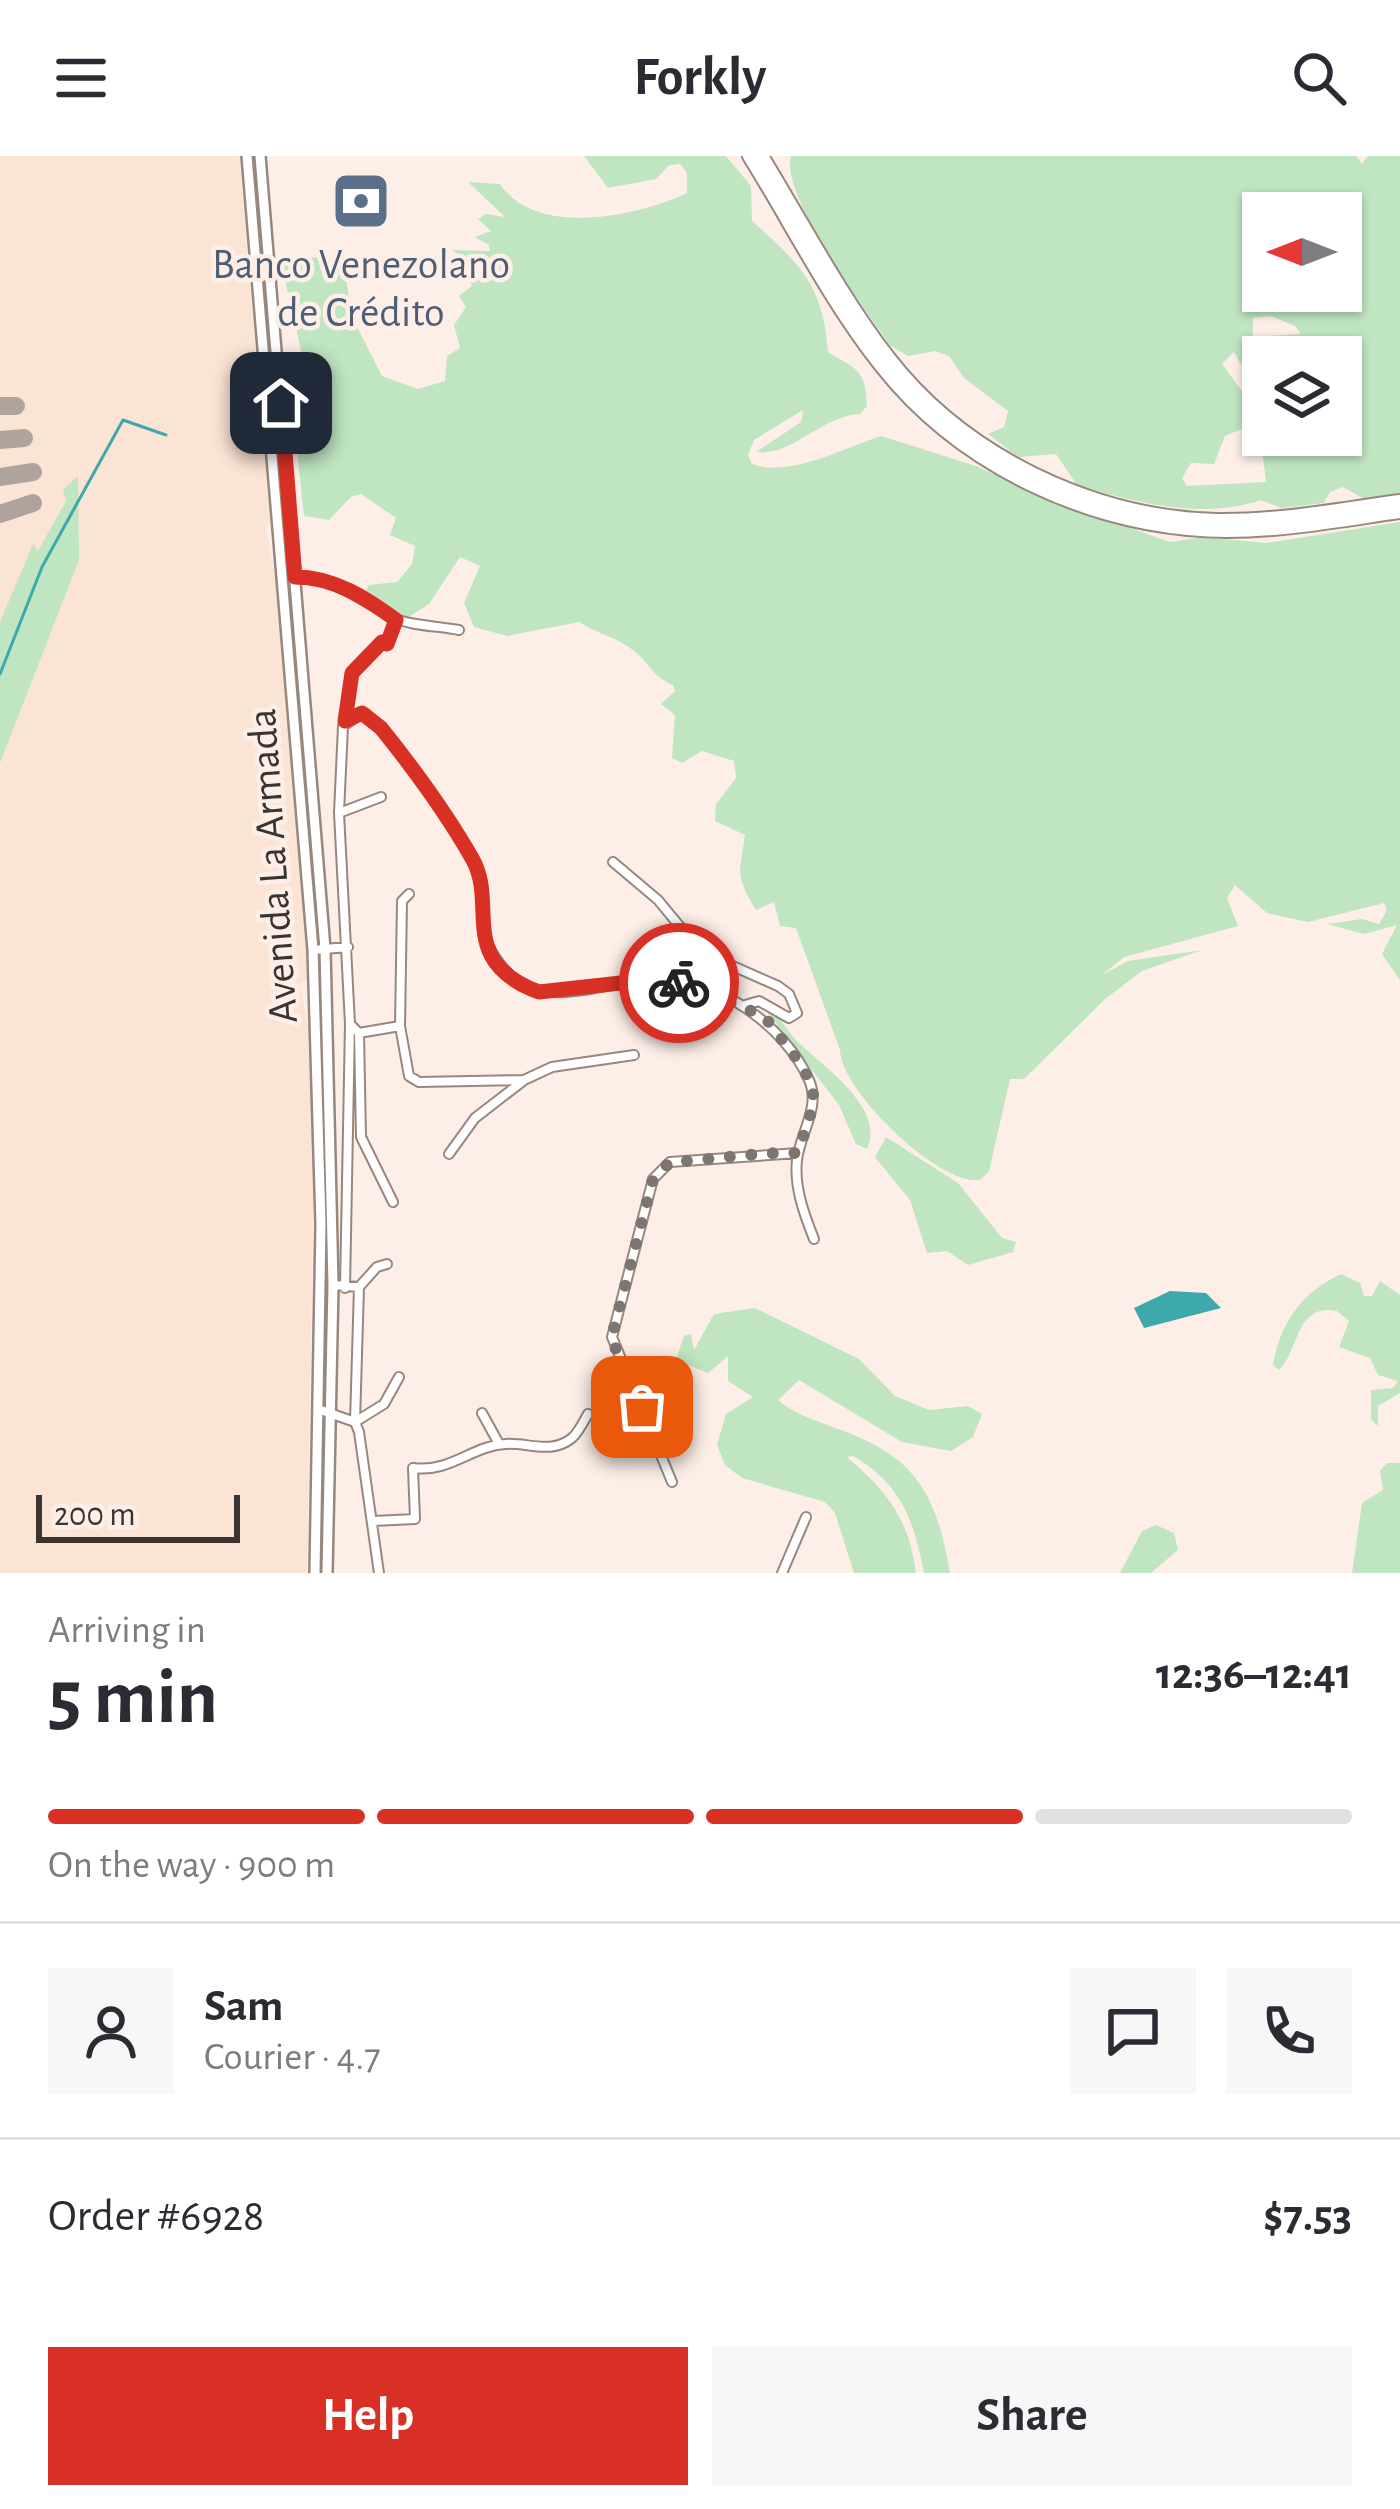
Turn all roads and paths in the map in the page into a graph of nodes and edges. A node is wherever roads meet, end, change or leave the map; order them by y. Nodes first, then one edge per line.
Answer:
1 (247, 156) edge
2 (260, 156) edge
3 (749, 156) edge
4 (762, 156) edge
5 (1400, 501) edge
6 (1400, 512) edge
7 (295, 577) junction
8 (396, 620) junction
9 (459, 630) dead end
10 (345, 721) junction
11 (381, 797) dead end
12 (339, 813) junction
13 (613, 862) dead end
14 (409, 894) dead end
15 (348, 947) junction
16 (319, 950) junction
17 (743, 1006) junction
18 (350, 1024) junction
19 (400, 1026) junction
20 (359, 1033) junction
21 (634, 1054) dead end
22 (524, 1080) junction
23 (798, 1153) junction
24 (449, 1154) dead end
25 (393, 1202) dead end
26 (814, 1239) dead end
27 (387, 1264) dead end
28 (339, 1287) junction
29 (359, 1287) junction
30 (399, 1377) dead end
31 (324, 1409) junction
32 (482, 1413) dead end
33 (588, 1414) dead end
34 (355, 1422) junction
35 (500, 1444) junction
36 (672, 1482) dead end
37 (806, 1517) dead end
38 (373, 1521) junction
39 (315, 1573) edge
40 (326, 1573) edge
41 (379, 1573) edge
42 (782, 1573) edge

1 - 16 main road, Avenida La Armada
2 - 7 main road, Avenida La Armada
3 - 6 highway
4 - 5 highway
7 - 8 street
7 - 16 main road, Avenida La Armada
8 - 9 street
8 - 10 street
10 - 12 street
10 - 17 street
11 - 12 street
12 - 15 street
13 - 17 street
14 - 19 street
15 - 16 street
15 - 18 street
16 - 28 main road, Avenida La Armada
16 - 31 main road, Avenida La Armada
17 - 23 street
18 - 20 street
18 - 28 street
19 - 20 street
19 - 22 street
20 - 25 street
21 - 22 street
22 - 24 street
23 - 26 street
23 - 36 street
27 - 29 street
28 - 29 street
28 - 31 main road, Avenida La Armada
29 - 34 street
30 - 34 street
31 - 34 street
31 - 39 main road, Avenida La Armada
31 - 40 main road, Avenida La Armada
32 - 35 street
33 - 35 street
34 - 38 street
35 - 38 street
37 - 42 street
38 - 41 street

